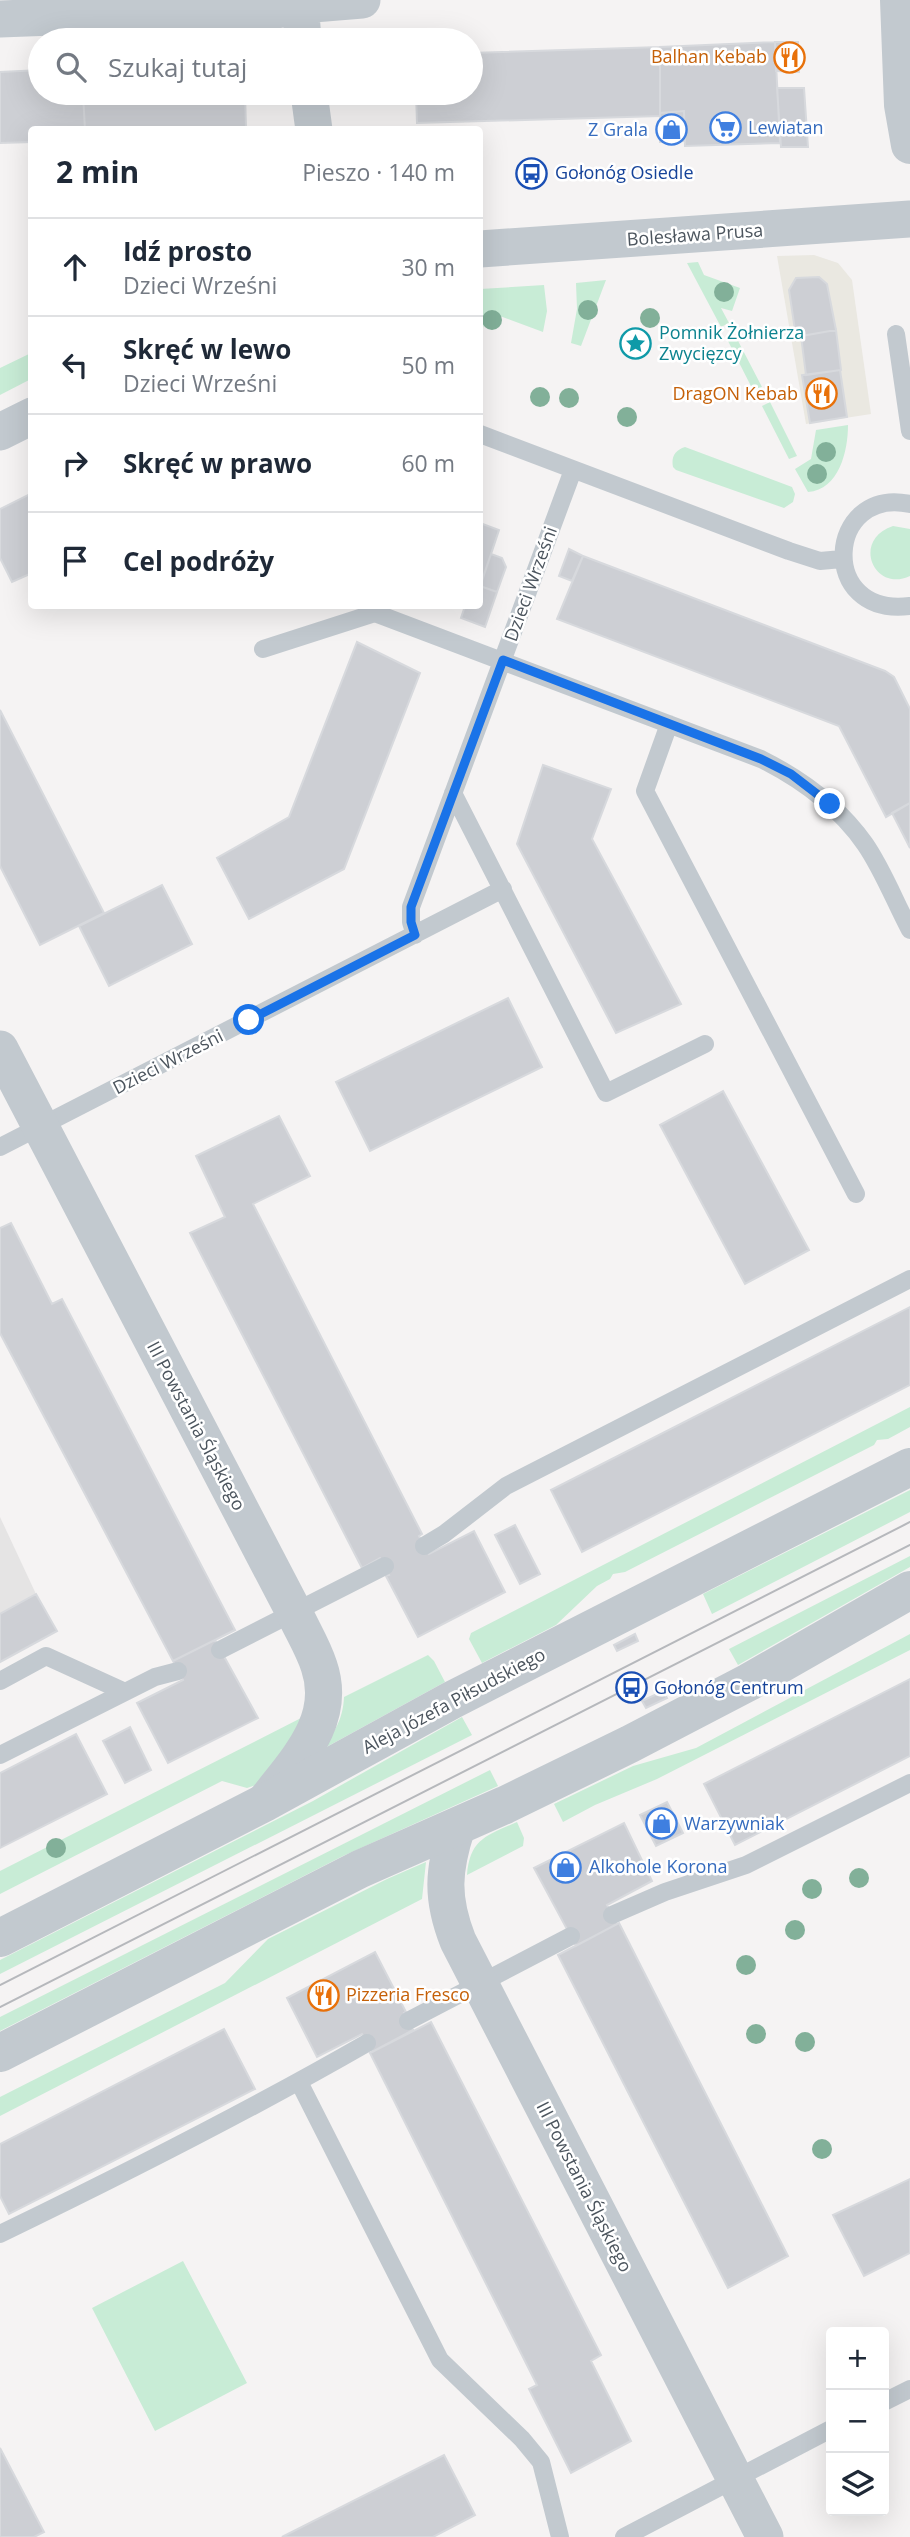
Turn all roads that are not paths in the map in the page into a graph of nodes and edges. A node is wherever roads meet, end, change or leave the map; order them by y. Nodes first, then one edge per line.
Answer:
1 (362, 0) edge
2 (899, 0) edge
3 (301, 15) edge
4 (0, 19) edge
5 (311, 105) edge
6 (313, 126) edge
7 (910, 145) edge
8 (910, 219) edge
9 (483, 249) edge
10 (896, 334) dead end
11 (28, 418) edge
12 (910, 431) edge
13 (0, 432) edge
14 (483, 436) edge
15 (573, 470) junction
16 (909, 499) edge
17 (842, 559) junction
18 (910, 606) edge
19 (263, 649) dead end
20 (503, 660) junction
21 (669, 724) junction
22 (453, 793) junction
23 (503, 889) junction
24 (910, 930) edge
25 (415, 935) junction
26 (705, 1044) dead end
27 (0, 1049) edge
28 (40, 1126) junction
29 (0, 1147) edge
30 (856, 1194) dead end
31 (910, 1279) edge
32 (910, 1467) edge
33 (424, 1546) dead end
34 (385, 1566) dead end
35 (910, 1590) edge
36 (294, 1612) junction
37 (220, 1650) dead end
38 (178, 1671) dead end
39 (0, 1681) edge
40 (125, 1692) junction
41 (0, 1755) edge
42 (910, 1783) edge
43 (264, 1803) junction
44 (457, 1827) junction
45 (612, 1915) dead end
46 (571, 1937) dead end
47 (0, 1938) edge
48 (479, 1983) junction
49 (408, 2021) dead end
50 (367, 2043) dead end
51 (0, 2053) edge
52 (299, 2082) junction
53 (0, 2234) edge
54 (910, 2389) edge
55 (889, 2400) edge
56 (826, 2432) edge
57 (736, 2480) junction
58 (560, 2537) edge
59 (624, 2537) edge
60 (765, 2537) edge

1 - 3 street
2 - 7 street
3 - 4 street
5 - 6 street
8 - 9 street, Bolesława Prusa
10 - 12 lane
11 - 13 street
14 - 15 lane
15 - 17 lane
15 - 20 lane, Dzieci Wrześni
16 - 17 lane
17 - 18 lane
19 - 20 lane
20 - 21 lane
20 - 22 lane, Dzieci Wrześni
21 - 24 lane
21 - 30 lane
22 - 23 lane
22 - 25 lane, Dzieci Wrześni
23 - 25 lane
23 - 26 lane
25 - 28 lane, Dzieci Wrześni
27 - 28 street, III Powstania Śląskiego
28 - 29 lane, Dzieci Wrześni
28 - 36 street, III Powstania Śląskiego
31 - 33 lane
32 - 43 street, Aleja Józefa Piłsudskiego
34 - 36 lane
35 - 44 street
36 - 37 lane
36 - 43 street, III Powstania Śląskiego
38 - 40 lane
39 - 40 lane
40 - 41 lane
42 - 45 lane
43 - 47 street, Aleja Józefa Piłsudskiego
44 - 48 street, III Powstania Śląskiego
44 - 51 street
46 - 48 lane
48 - 49 lane
48 - 57 street, III Powstania Śląskiego
50 - 52 lane
52 - 53 lane
52 - 58 lane
54 - 55 lane
56 - 57 lane
57 - 59 lane
57 - 60 street, III Powstania Śląskiego

